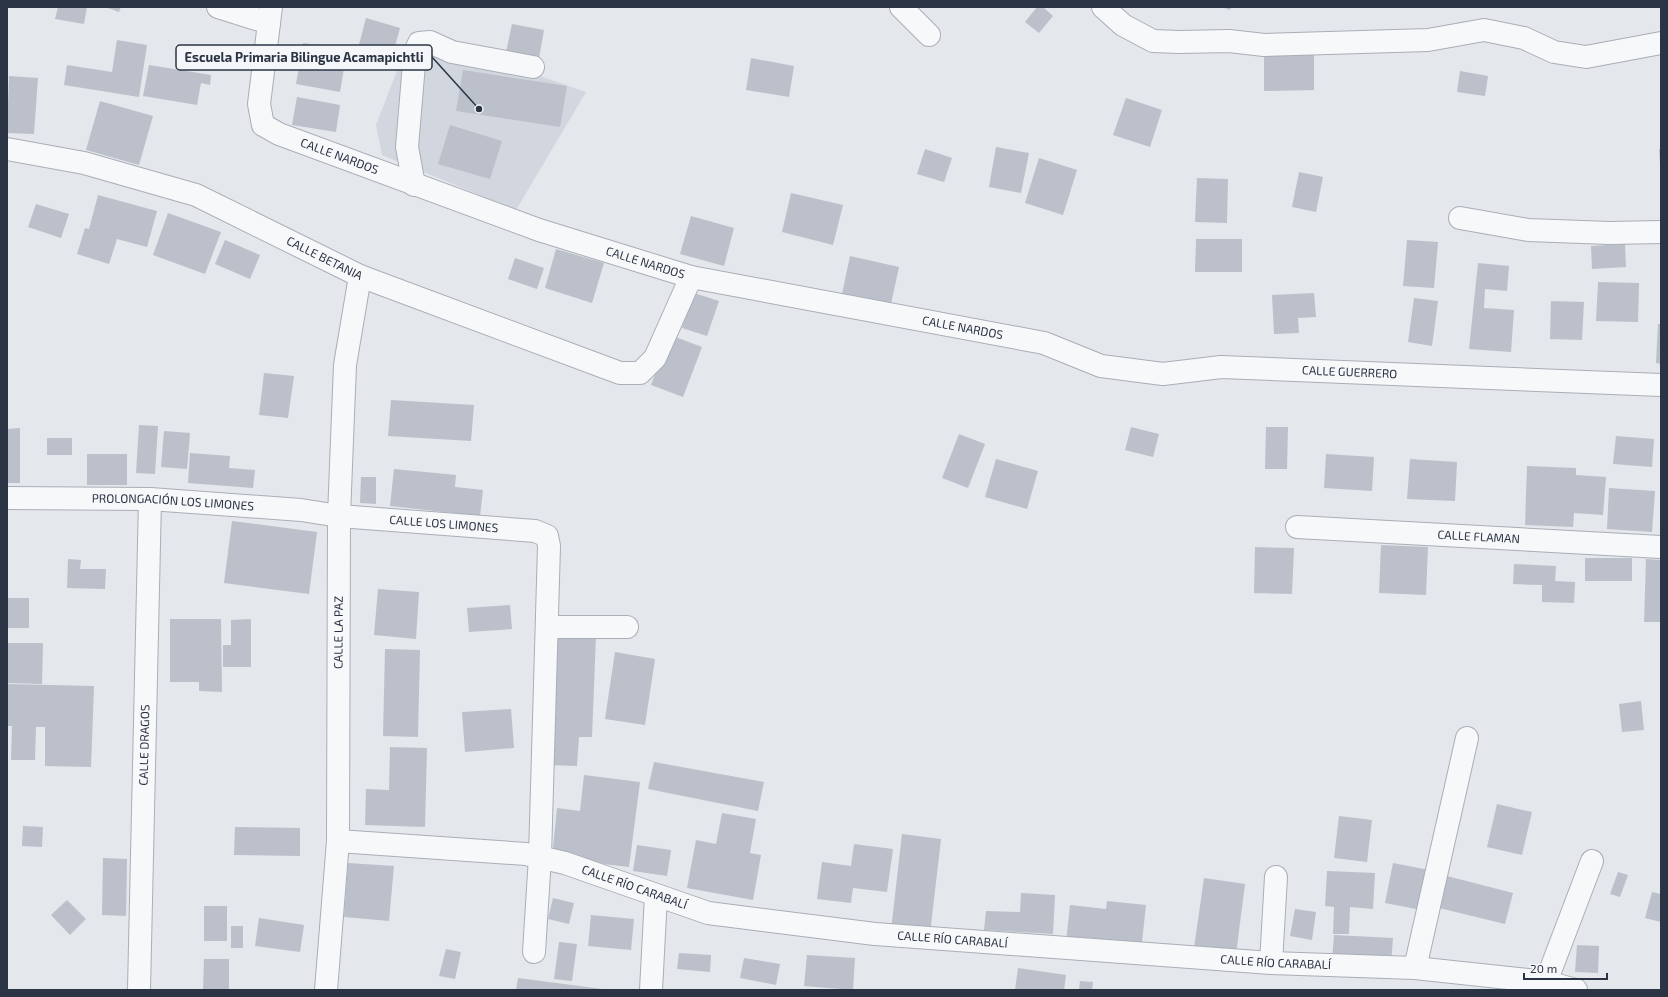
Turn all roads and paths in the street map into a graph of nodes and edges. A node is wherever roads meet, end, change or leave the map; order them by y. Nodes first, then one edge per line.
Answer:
1 (218, 7) edge
2 (901, 7) edge
3 (1109, 13) edge
4 (270, 15) edge
5 (929, 35) dead end
6 (1661, 43) edge
7 (534, 67) dead end
8 (7, 149) edge
9 (414, 185) junction
10 (1460, 218) dead end
11 (1661, 232) edge
12 (360, 276) junction
13 (691, 277) junction
14 (1044, 343) joint
15 (1661, 385) edge
16 (7, 498) edge
17 (150, 499) junction
18 (339, 516) junction
19 (1297, 528) dead end
20 (1661, 547) edge
21 (547, 627) junction
22 (627, 627) dead end
23 (1467, 738) dead end
24 (338, 841) junction
25 (540, 857) junction
26 (1592, 861) dead end
27 (1276, 877) dead end
28 (656, 896) junction
29 (534, 952) dead end
30 (1271, 963) junction
31 (1415, 968) junction
32 (1546, 982) junction
33 (139, 990) edge
34 (326, 990) edge
35 (651, 990) edge
36 (1576, 990) edge

1 - 4 street
2 - 5 street
3 - 6 street
4 - 9 street, CALLE NARDOS
7 - 9 street
8 - 12 street, CALLE BETANIA
9 - 13 street, CALLE NARDOS
10 - 11 street
12 - 13 street, CALLE BETANIA
12 - 18 street, CALLE LA PAZ
13 - 14 street, CALLE NARDOS
14 - 15 street, CALLE GUERRERO
16 - 17 street, PROLONGACIÓN LOS LIMONES
17 - 18 street, PROLONGACIÓN LOS LIMONES
17 - 33 street, CALLE DRAGOS
18 - 21 street, CALLE LOS LIMONES
18 - 24 street, CALLE LA PAZ
19 - 20 street, CALLE FLAMAN
21 - 22 street
21 - 25 street
23 - 31 street
24 - 25 street, CALLE RÍO CARABALÍ
24 - 34 street, CALLE LA PAZ
25 - 28 street, CALLE RÍO CARABALÍ
25 - 29 street
26 - 32 street
27 - 30 street
28 - 30 street, CALLE RÍO CARABALÍ
28 - 35 street
30 - 31 street, CALLE RÍO CARABALÍ
31 - 32 street, CALLE RÍO CARABALÍ
32 - 36 street, CALLE RÍO CARABALÍ

